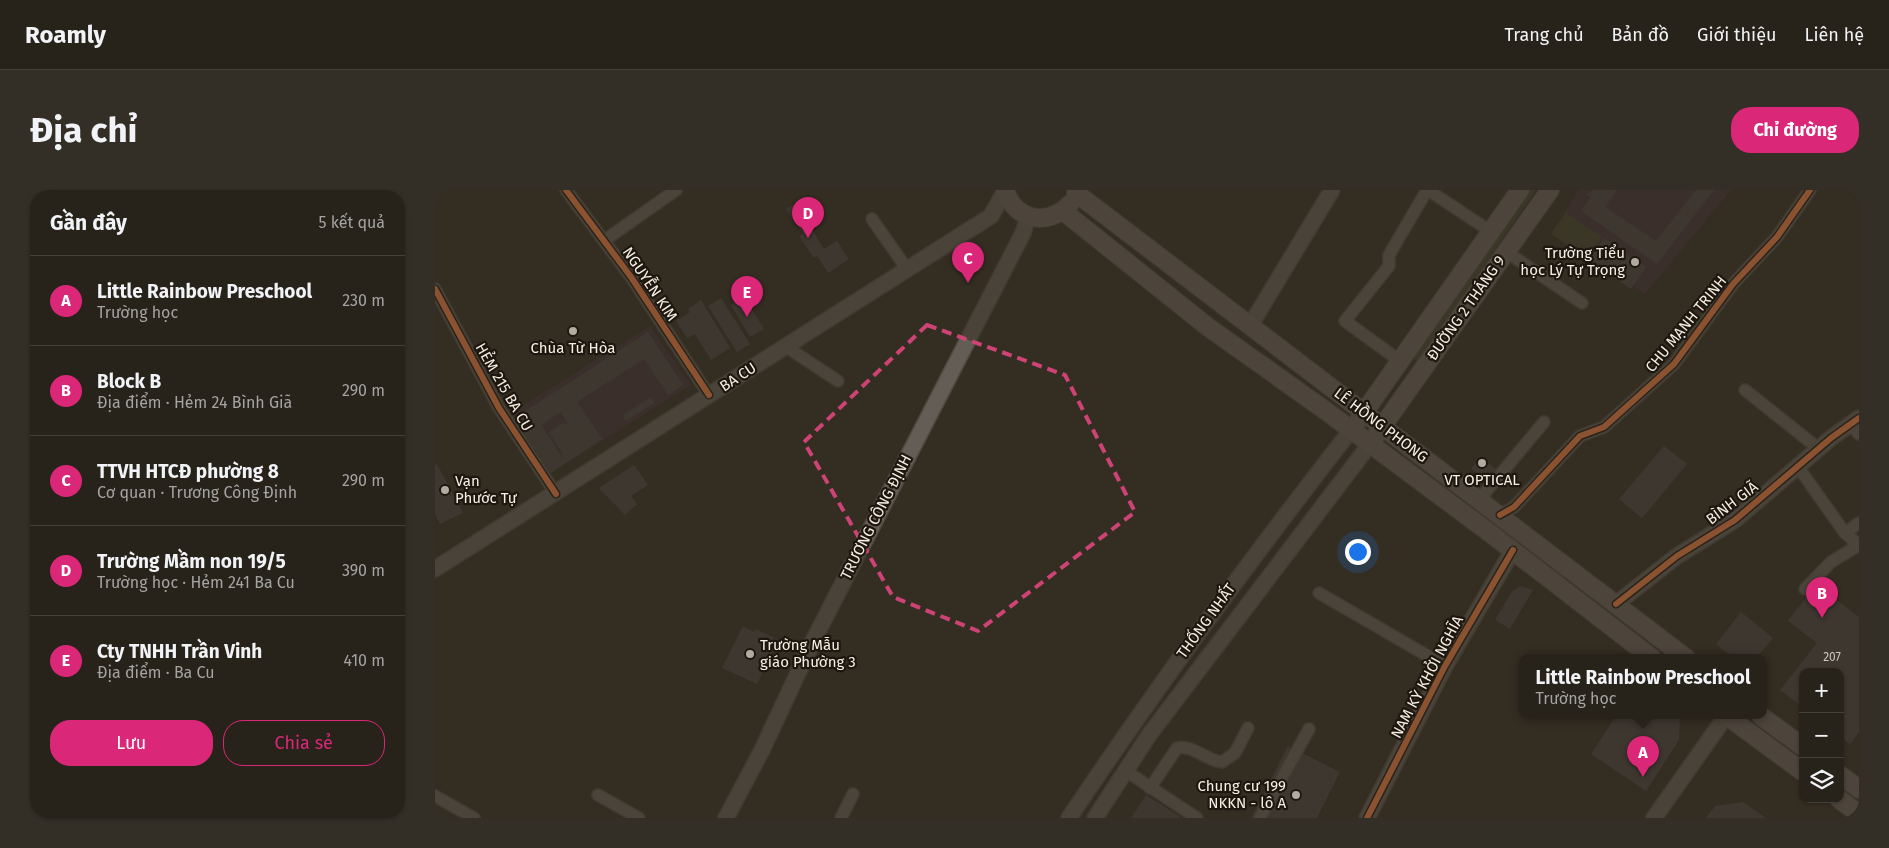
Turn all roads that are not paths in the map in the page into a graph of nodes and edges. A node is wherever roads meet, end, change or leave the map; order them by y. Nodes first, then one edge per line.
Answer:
1 (566, 190) edge
2 (676, 190) edge
3 (1005, 190) edge
4 (1332, 190) edge
5 (1427, 190) edge
6 (1520, 190) edge
7 (1550, 190) edge
8 (1810, 190) edge
9 (1076, 191) edge
10 (1063, 211) junction
11 (1028, 217) junction
12 (872, 219) dead end
13 (1490, 231) junction
14 (605, 240) junction
15 (1505, 251) junction
16 (907, 269) junction
17 (435, 289) edge
18 (1582, 303) dead end
19 (1250, 326) junction
20 (785, 346) junction
21 (1400, 361) junction
22 (838, 381) dead end
23 (1745, 390) dead end
24 (709, 395) junction
25 (1364, 412) junction
26 (1544, 422) dead end
27 (1856, 425) edge
28 (1383, 426) junction
29 (1351, 430) junction
30 (1370, 444) junction
31 (1819, 449) junction
32 (1798, 467) junction
33 (556, 494) junction
34 (1479, 500) junction
35 (1500, 516) junction
36 (1859, 523) edge
37 (1490, 533) junction
38 (1522, 533) junction
39 (1845, 533) junction
40 (1859, 545) edge
41 (1513, 550) junction
42 (435, 569) edge
43 (1805, 589) dead end
44 (1319, 593) dead end
45 (1616, 604) junction
46 (1209, 616) junction
47 (1230, 629) junction
48 (1647, 654) edge
49 (1681, 654) edge
50 (1445, 666) junction
51 (1724, 719) edge
52 (1730, 719) edge
53 (1765, 719) edge
54 (1248, 728) dead end
55 (1309, 729) dead end
56 (1799, 744) edge
57 (1799, 769) edge
58 (1126, 771) junction
59 (1844, 778) edge
60 (1151, 788) junction
61 (1859, 789) edge
62 (853, 794) dead end
63 (598, 795) dead end
64 (435, 796) edge
65 (1844, 803) edge
66 (1859, 814) edge
67 (474, 818) edge
68 (639, 818) edge
69 (726, 818) edge
70 (841, 818) edge
71 (1069, 818) edge
72 (1095, 818) edge
73 (1197, 818) edge
74 (1260, 818) edge
75 (1367, 818) edge
76 (1654, 818) edge

1 - 14 street, NGUYỄN KIM
2 - 14 street
3 - 11 main road
3 - 16 main road, BA CU
4 - 19 main road
5 - 13 street
5 - 21 street
6 - 13 main road, ĐƯỜNG 2 THÁNG 9
7 - 15 main road, ĐƯỜNG 2 THÁNG 9
8 - 35 street, CHU MẠNH TRINH
9 - 10 main road
9 - 19 main road, LÊ HỒNG PHONG
10 - 11 main road
10 - 29 main road, LÊ HỒNG PHONG
11 - 69 main road, TRƯƠNG CÔNG ĐỊNH
12 - 16 street
13 - 21 main road, ĐƯỜNG 2 THÁNG 9
14 - 24 street, NGUYỄN KIM
15 - 18 street
15 - 28 main road, ĐƯỜNG 2 THÁNG 9
16 - 20 main road, BA CU
17 - 33 street, HẺM 215 BA CU
19 - 25 main road, LÊ HỒNG PHONG
20 - 22 street
20 - 24 main road, BA CU
21 - 25 main road, ĐƯỜNG 2 THÁNG 9
23 - 31 street
24 - 33 main road, BA CU
25 - 28 main road, LÊ HỒNG PHONG
25 - 29 main road, ĐƯỜNG 2 THÁNG 9
26 - 34 street
27 - 31 main road, BÌNH GIÃ
28 - 30 main road, ĐƯỜNG 2 THÁNG 9
28 - 34 main road, LÊ HỒNG PHONG
29 - 30 main road, LÊ HỒNG PHONG
29 - 46 main road, THỐNG NHẤT
30 - 37 main road, LÊ HỒNG PHONG
30 - 47 main road, THỐNG NHẤT
31 - 32 main road, BÌNH GIÃ
32 - 39 street
32 - 45 main road, BÌNH GIÃ
33 - 42 main road, BA CU
34 - 35 main road, LÊ HỒNG PHONG
35 - 37 main road
35 - 38 main road, LÊ HỒNG PHONG
36 - 39 street
37 - 41 main road, LÊ HỒNG PHONG
38 - 41 main road
38 - 45 main road, LÊ HỒNG PHONG
39 - 40 street
40 - 43 street
41 - 48 main road, LÊ HỒNG PHONG
41 - 50 main road, NAM KỲ KHỞI NGHĨA
44 - 50 street
45 - 49 main road, LÊ HỒNG PHONG
46 - 47 main road
46 - 71 main road, THỐNG NHẤT
47 - 58 main road, THỐNG NHẤT
50 - 75 main road, NAM KỲ KHỞI NGHĨA
51 - 76 main road
52 - 57 main road
53 - 56 main road
54 - 60 street
55 - 74 street
58 - 60 street
58 - 72 main road, THỐNG NHẤT
59 - 61 main road
60 - 73 street
62 - 70 street
63 - 68 street
64 - 67 street
65 - 66 main road

